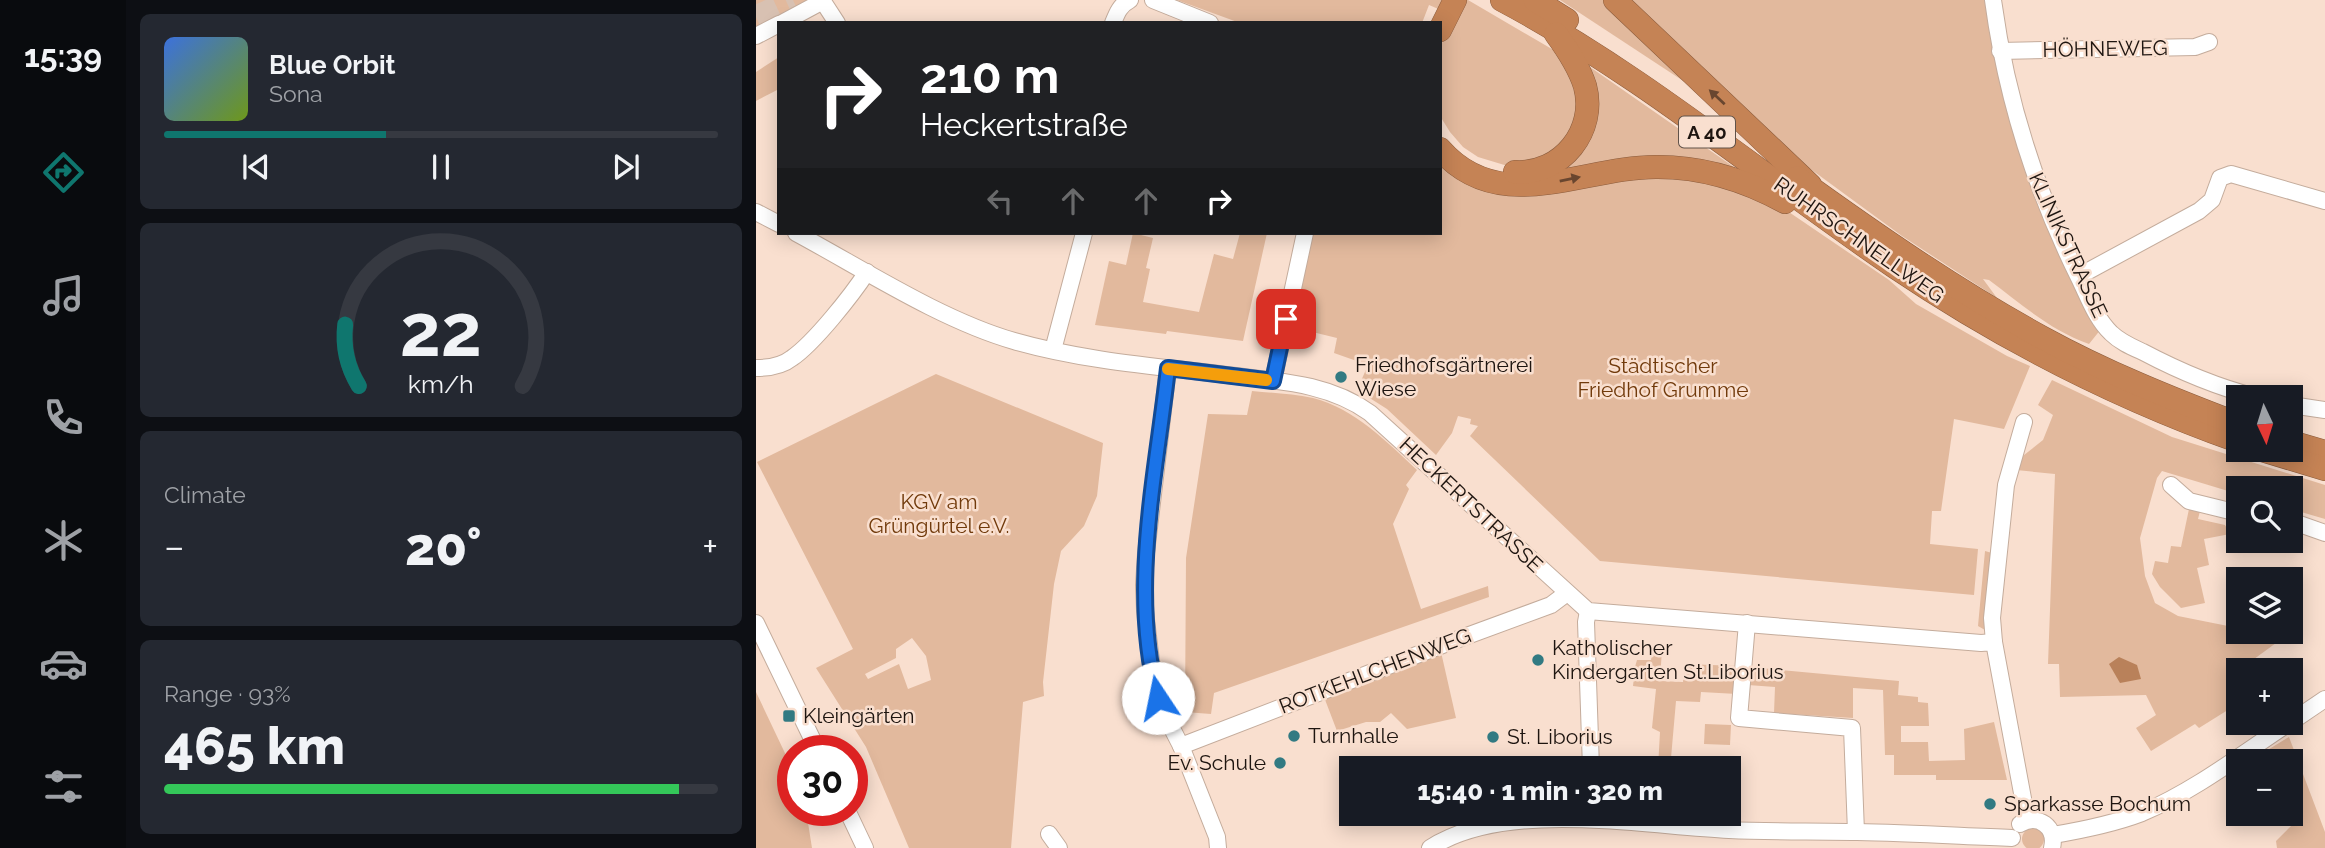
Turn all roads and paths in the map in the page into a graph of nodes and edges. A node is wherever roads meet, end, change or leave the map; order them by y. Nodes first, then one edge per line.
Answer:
1 (1153, 0) edge
2 (1502, 0) edge
3 (1535, 0) edge
4 (1615, 0) edge
5 (1993, 0) edge
6 (823, 1) edge
7 (1127, 2) edge
8 (786, 21) edge
9 (836, 21) edge
10 (1114, 21) edge
11 (1205, 21) edge
12 (1543, 23) junction
13 (777, 26) edge
14 (756, 36) edge
15 (2209, 42) dead end
16 (2000, 51) junction
17 (1442, 130) edge
18 (1442, 151) edge
19 (1820, 194) junction
20 (2325, 201) edge
21 (756, 212) edge
22 (777, 223) edge
23 (800, 235) edge
24 (1083, 235) edge
25 (1305, 235) edge
26 (1867, 247) junction
27 (867, 272) junction
28 (2079, 276) junction
29 (1054, 350) junction
30 (2048, 350) junction
31 (756, 368) edge
32 (1168, 368) junction
33 (1273, 381) junction
34 (2226, 387) edge
35 (2303, 407) edge
36 (2325, 410) edge
37 (2226, 420) edge
38 (2024, 422) dead end
39 (2226, 437) edge
40 (2303, 446) edge
41 (2325, 452) edge
42 (2302, 462) edge
43 (2325, 469) edge
44 (2171, 485) dead end
45 (2226, 510) edge
46 (2303, 525) edge
47 (2325, 533) edge
48 (1567, 593) junction
49 (1588, 611) junction
50 (756, 623) edge
51 (1747, 623) junction
52 (1994, 642) junction
53 (2325, 699) edge
54 (2303, 713) edge
55 (810, 735) edge
56 (2270, 735) edge
57 (1181, 746) junction
58 (1591, 756) edge
59 (2027, 820) junction
60 (855, 826) edge
61 (1491, 826) edge
62 (1678, 826) edge
63 (1856, 832) junction
64 (1049, 834) dead end
65 (2052, 842) edge
66 (2013, 843) edge
67 (865, 848) edge
68 (1059, 848) edge
69 (1219, 848) edge
70 (1430, 848) edge

1 - 11 street
2 - 12 highway, RUHRSCHNELLWEG / A 40
3 - 19 highway, RUHRSCHNELLWEG / A 40
19 -> 4 highway
5 - 16 street, KLINIKSTRASSE
6 - 8 street
6 - 9 street
7 - 10 street
12 - 17 highway
12 - 26 highway, RUHRSCHNELLWEG / A 40
13 - 14 street
15 - 16 street, HÖHNEWEG
16 - 28 street, KLINIKSTRASSE
18 -> 26 highway
19 - 30 highway, RUHRSCHNELLWEG / A 40
20 - 28 street
21 - 22 street
23 - 27 street, HECKERTSTRASSE
24 - 29 street
25 - 33 street
26 - 30 highway, RUHRSCHNELLWEG / A 40
27 - 29 street, HECKERTSTRASSE
27 - 31 street
28 - 34 street, KLINIKSTRASSE
29 - 32 street, HECKERTSTRASSE
30 - 37 highway, RUHRSCHNELLWEG / A 40
30 - 39 highway, RUHRSCHNELLWEG / A 40
32 - 33 street, HECKERTSTRASSE
32 - 57 street
33 - 48 street, HECKERTSTRASSE
35 - 36 street
38 - 52 street
40 - 41 highway
42 - 43 highway
44 - 45 street
46 - 47 street
48 - 49 street, HECKERTSTRASSE
48 - 57 street, ROTKEHLCHENWEG
49 - 51 street
49 - 58 street
50 - 55 street
51 - 52 street
51 - 63 street
52 - 59 street
53 - 54 street
56 - 65 street
57 - 69 street
59 - 65 street
59 - 66 street
60 - 67 street
61 - 70 street
62 - 63 street
63 - 66 street
64 - 68 street

